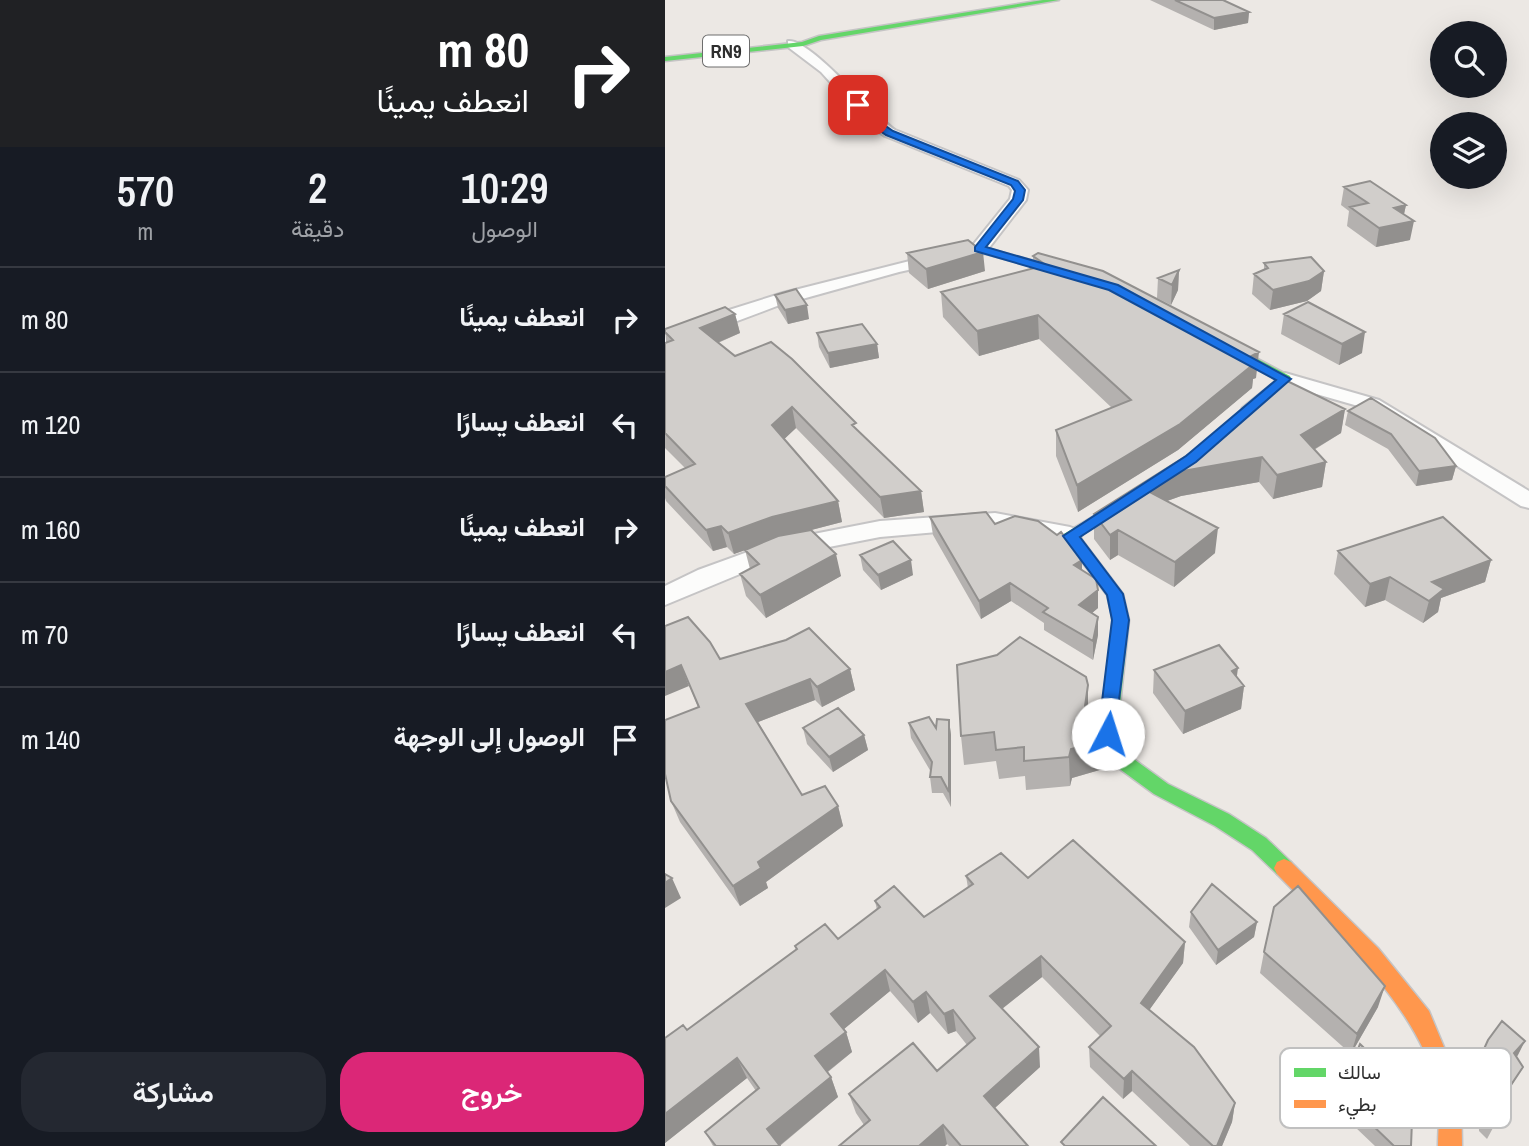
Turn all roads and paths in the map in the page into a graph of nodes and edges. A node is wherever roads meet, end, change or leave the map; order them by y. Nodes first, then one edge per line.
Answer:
1 (1027, 0) edge
2 (1056, 0) edge
3 (813, 37) junction
4 (786, 41) junction
5 (665, 56) edge
6 (825, 69) junction
7 (979, 249) junction
8 (1095, 281) edge
9 (1200, 333) edge
10 (665, 342) edge
11 (1285, 379) junction
12 (1236, 420) edge
13 (1147, 489) edge
14 (1529, 500) edge
15 (1070, 536) junction
16 (665, 596) edge
17 (1433, 1048) edge
18 (1450, 1128) edge
19 (1450, 1146) edge

1 - 3 main road, RN9
2 - 3 main road, RN9
3 - 4 main road, RN9
3 - 6 street
4 - 5 main road, RN9
4 - 6 street
6 - 7 street
7 - 8 main road
7 - 10 street
9 - 11 main road
11 - 12 main road
11 - 14 street
13 - 15 main road
15 - 16 street
15 - 17 main road
18 - 19 main road

